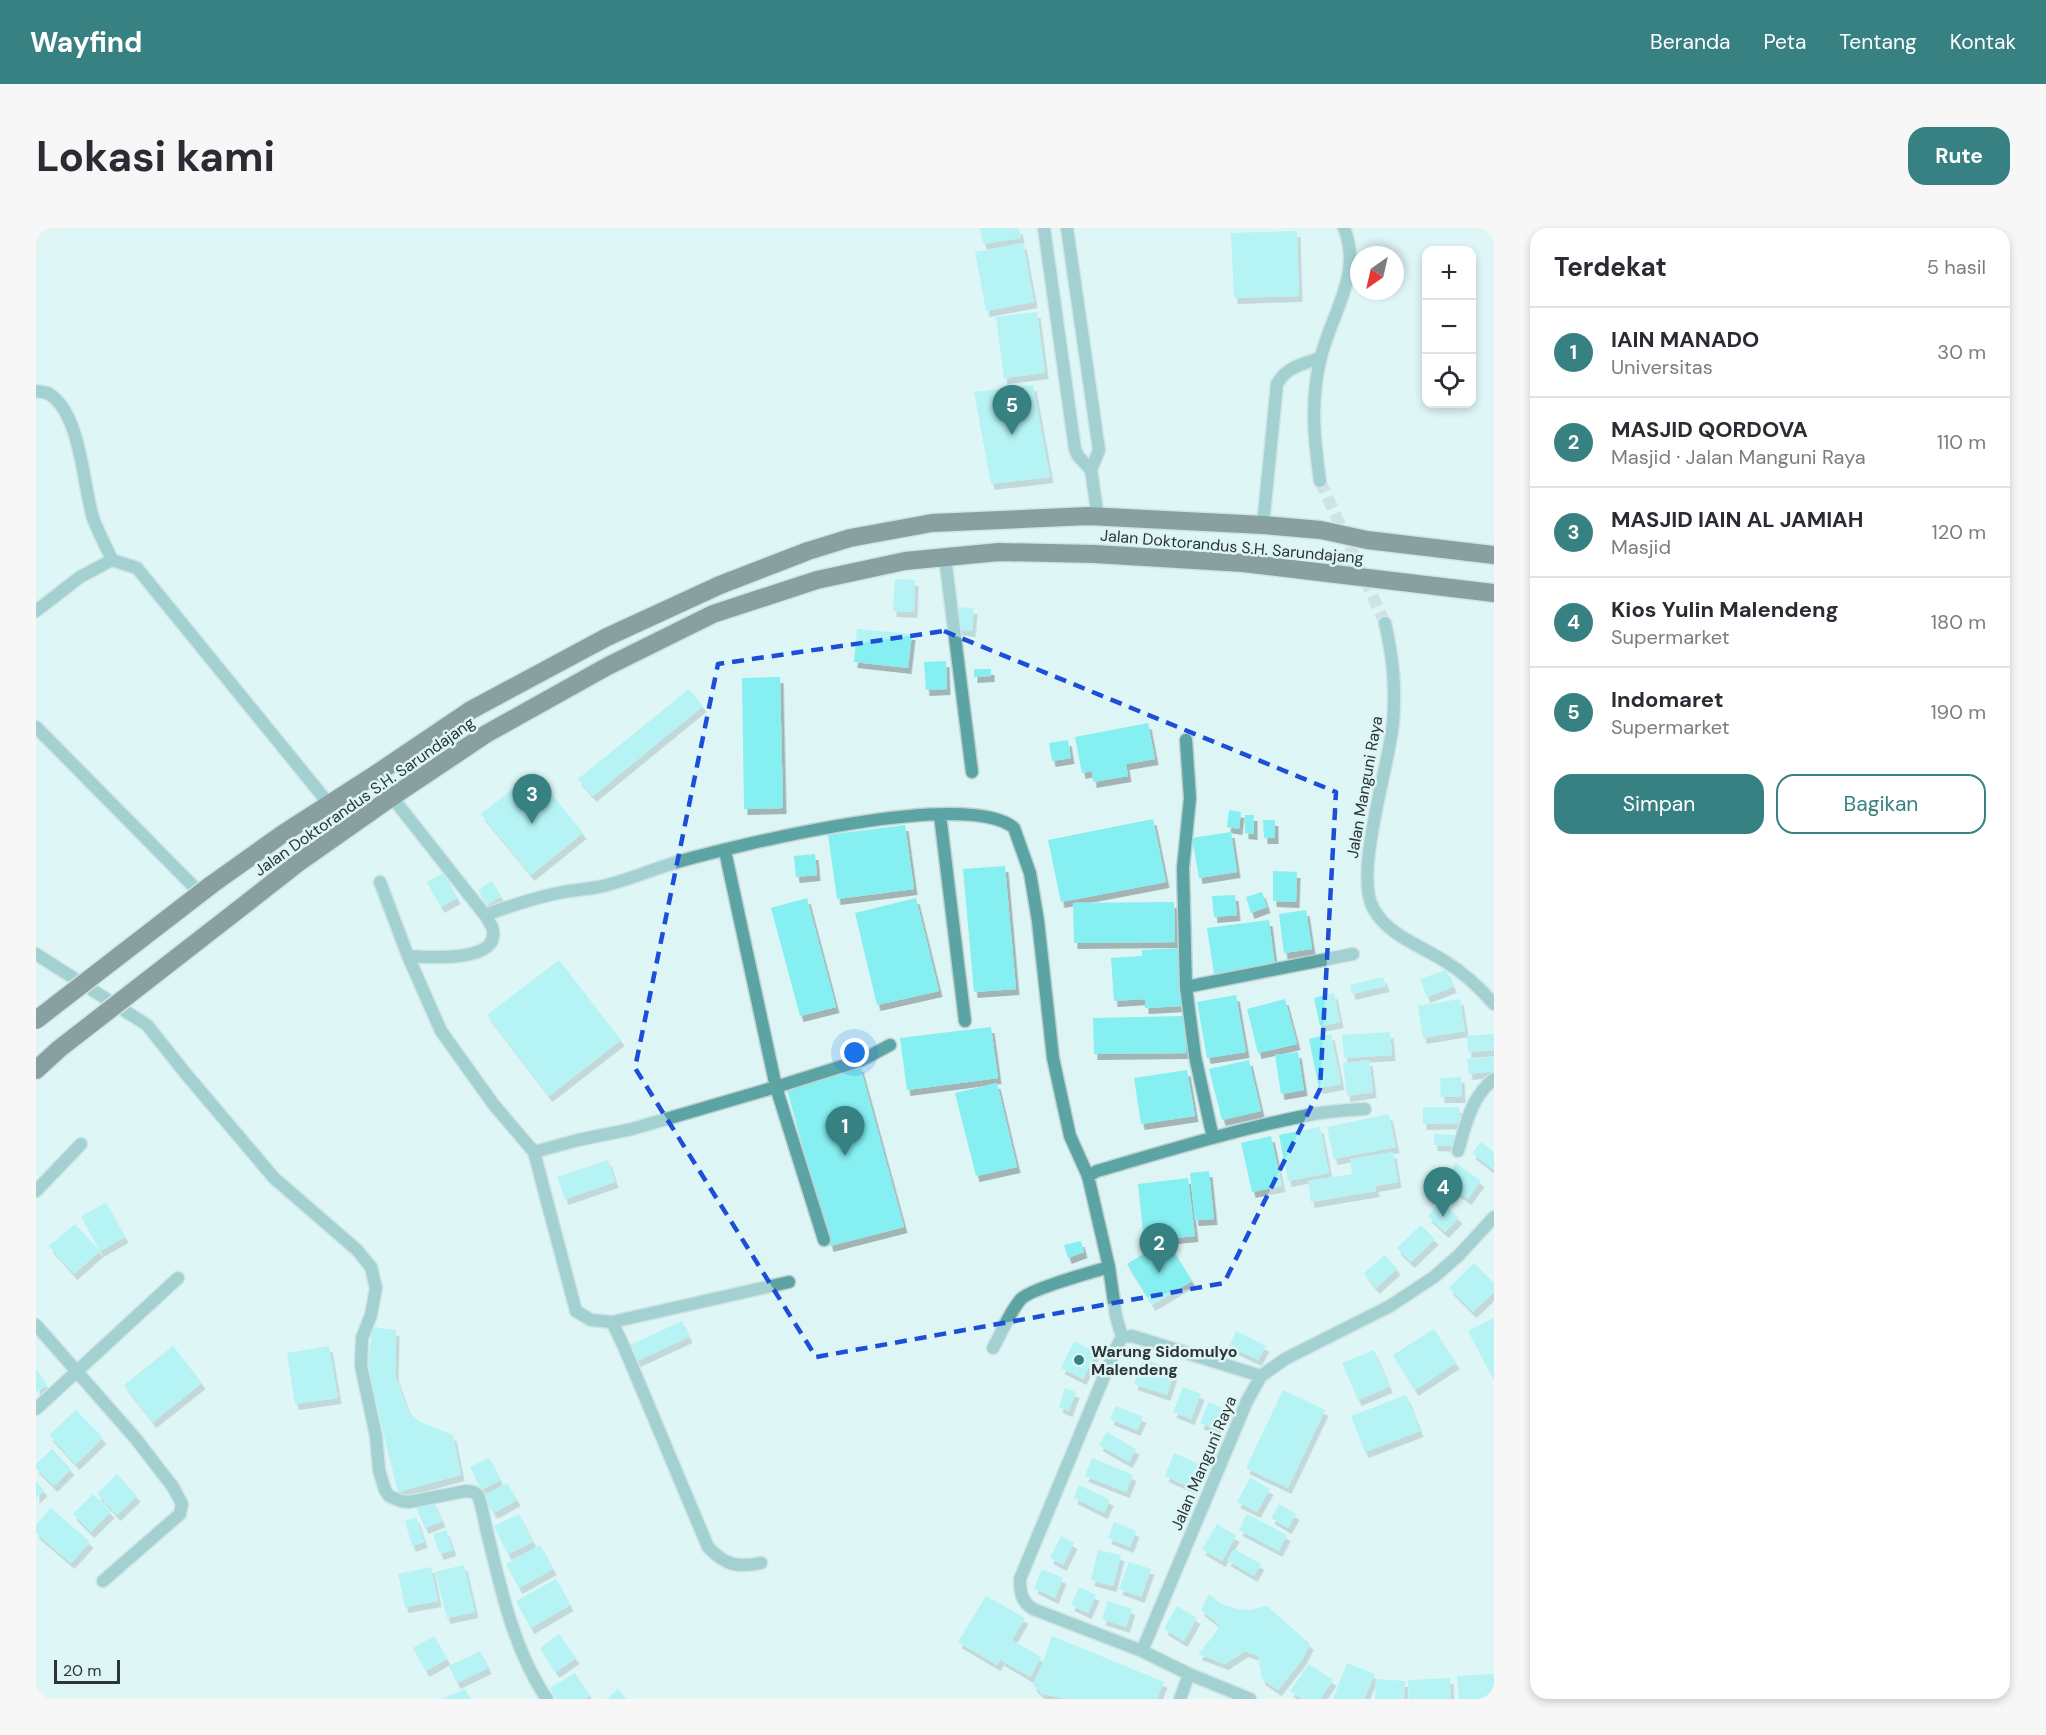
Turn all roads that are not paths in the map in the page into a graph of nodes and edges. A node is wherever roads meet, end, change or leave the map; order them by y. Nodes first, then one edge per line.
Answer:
1 (1044, 228) edge
2 (1067, 228) edge
3 (1344, 228) edge
4 (1320, 358) junction
5 (36, 392) edge
6 (1090, 470) junction
7 (1320, 481) tunnel mouth
8 (1098, 517) junction
9 (1263, 525) junction
10 (1494, 555) edge
11 (945, 558) junction
12 (112, 560) junction
13 (1494, 593) edge
14 (36, 611) edge
15 (1385, 623) tunnel mouth
16 (36, 727) edge
17 (1186, 740) dead end
18 (972, 772) dead end
19 (392, 796) junction
20 (329, 804) junction
21 (940, 815) junction
22 (725, 851) junction
23 (380, 882) dead end
24 (206, 889) junction
25 (485, 915) junction
26 (36, 954) edge
27 (1353, 954) dead end
28 (408, 956) junction
29 (1186, 987) junction
30 (1494, 1004) edge
31 (36, 1020) edge
32 (966, 1021) dead end
33 (890, 1044) dead end
34 (36, 1070) edge
35 (1494, 1079) edge
36 (776, 1087) junction
37 (1365, 1109) dead end
38 (1213, 1138) junction
39 (81, 1144) dead end
40 (1458, 1151) dead end
41 (534, 1152) junction
42 (1088, 1176) junction
43 (36, 1191) edge
44 (1494, 1216) edge
45 (824, 1240) dead end
46 (1110, 1273) junction
47 (178, 1278) dead end
48 (789, 1282) dead end
49 (612, 1322) junction
50 (36, 1325) edge
51 (1122, 1337) junction
52 (993, 1348) dead end
53 (77, 1373) junction
54 (1261, 1376) junction
55 (36, 1409) edge
56 (761, 1563) dead end
57 (103, 1581) dead end
58 (1142, 1651) junction
59 (1190, 1674) junction
60 (547, 1699) edge
61 (1180, 1699) edge
62 (1250, 1699) edge

1 - 6 street
2 - 6 street
3 - 4 street
4 - 7 street
4 - 9 street
5 - 12 street
6 - 8 street
8 - 9 highway, Jalan Doktorandus S.H. Sarundajang
8 - 20 highway, Jalan Doktorandus S.H. Sarundajang
9 - 10 highway, Jalan Doktorandus S.H. Sarundajang
11 - 13 highway, Jalan Doktorandus S.H. Sarundajang
11 - 18 street
11 - 19 highway, Jalan Doktorandus S.H. Sarundajang
12 - 14 street
12 - 20 street
15 - 30 street, Jalan Manguni Raya
16 - 24 street
17 - 29 street
19 - 25 street
19 - 34 highway, Jalan Doktorandus S.H. Sarundajang, bridge
20 - 24 highway, Jalan Doktorandus S.H. Sarundajang
21 - 22 street
21 - 32 street
21 - 42 street
22 - 25 street
22 - 36 street
23 - 28 street
24 - 31 highway, Jalan Doktorandus S.H. Sarundajang, bridge
25 - 28 street
26 - 60 street
27 - 29 street
28 - 41 street
29 - 38 street
33 - 36 street
35 - 40 street
36 - 41 street
36 - 45 street
37 - 38 street
38 - 42 street
39 - 43 street
41 - 49 street
42 - 46 street
44 - 54 street, Jalan Manguni Raya
46 - 51 street
46 - 52 street
47 - 53 street
48 - 49 street
49 - 56 street
50 - 53 street
51 - 54 street
51 - 58 street
53 - 55 street
53 - 57 street
54 - 58 street, Jalan Manguni Raya
58 - 59 street
59 - 61 street
59 - 62 street

